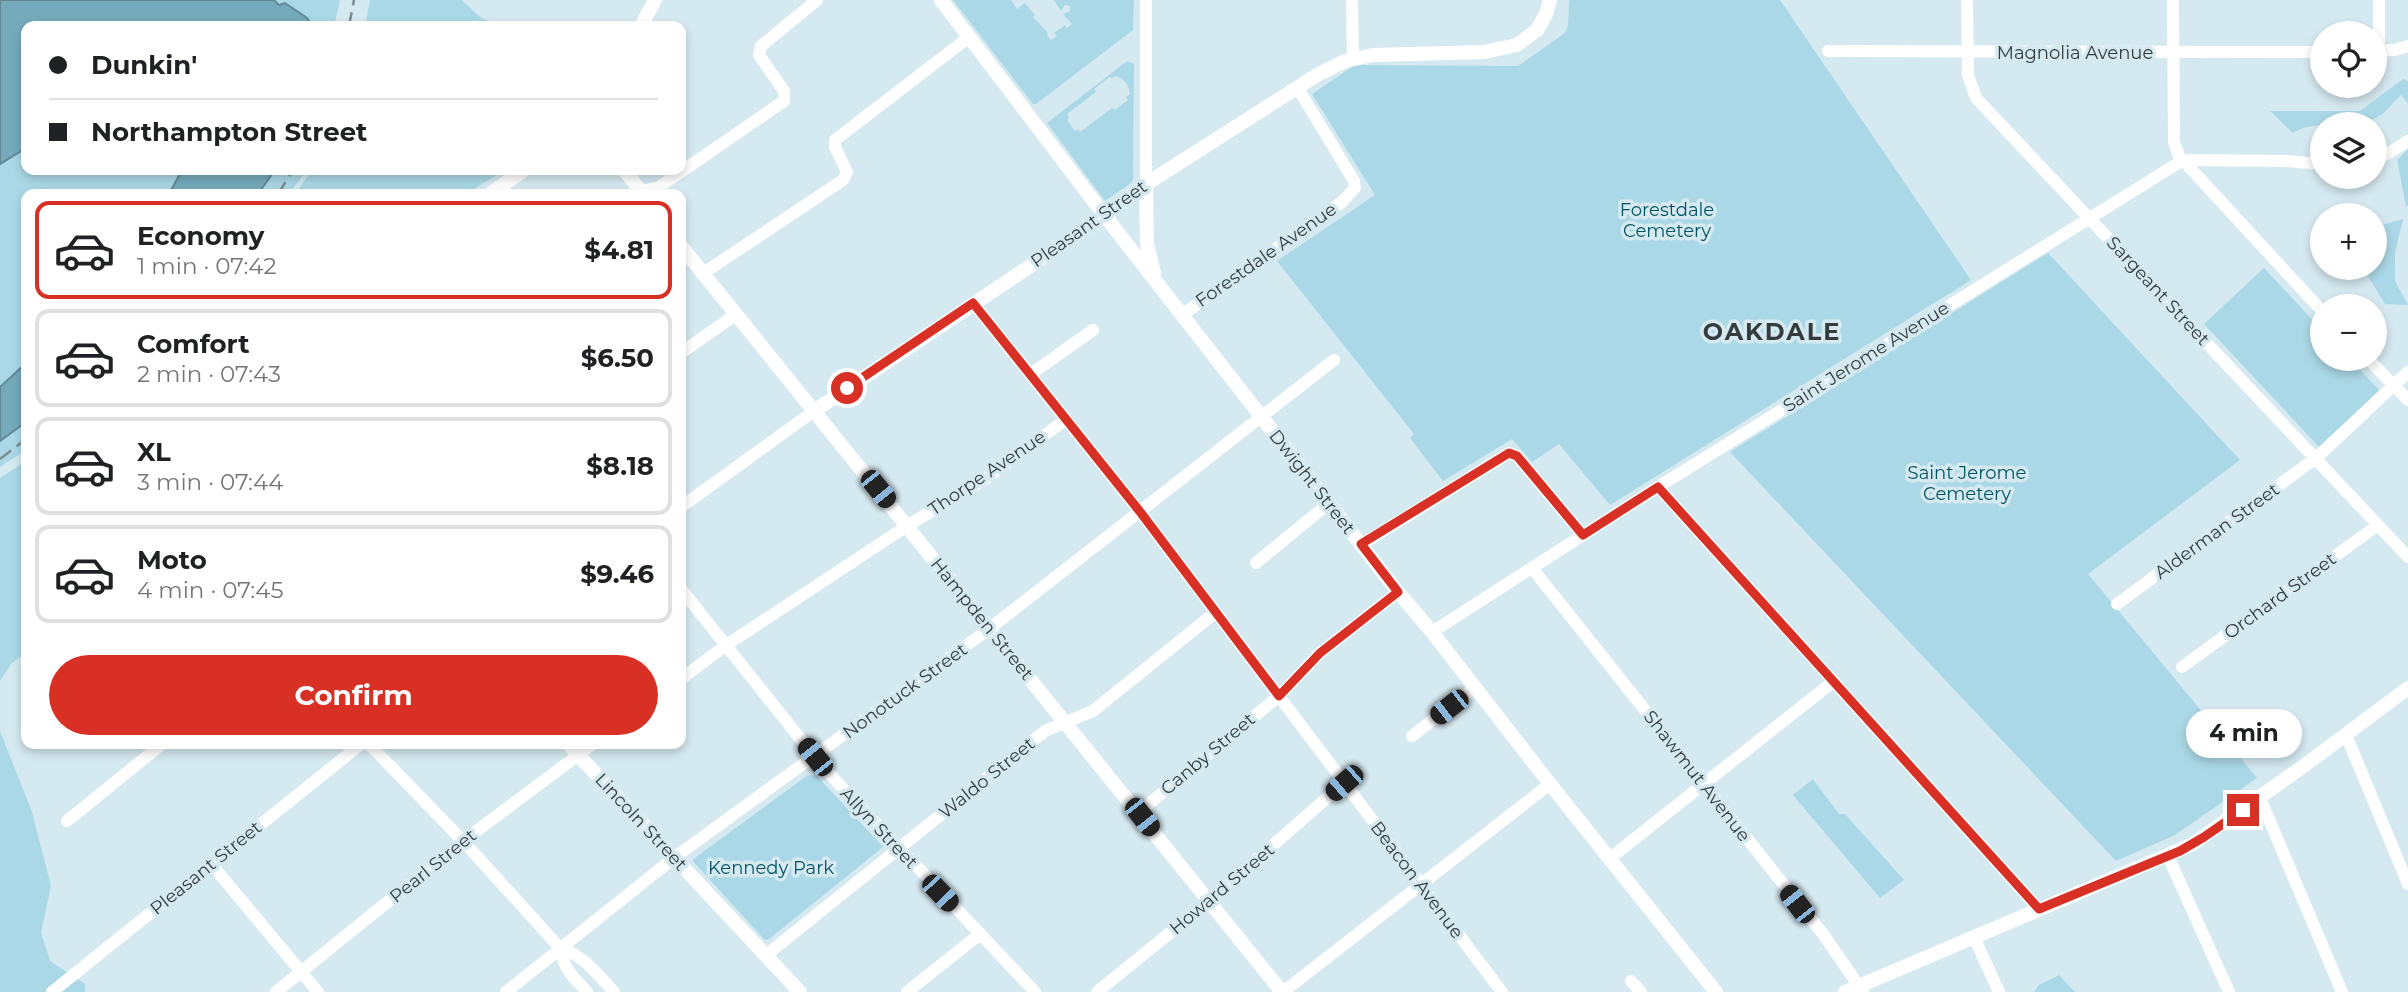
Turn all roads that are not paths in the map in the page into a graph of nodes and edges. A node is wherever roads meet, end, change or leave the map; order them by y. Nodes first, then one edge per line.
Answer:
1 (655, 0) edge
2 (817, 0) edge
3 (941, 0) edge
4 (1146, 0) edge
5 (1352, 0) edge
6 (1550, 0) edge
7 (1967, 0) edge
8 (2173, 0) edge
9 (2379, 0) edge
10 (644, 21) edge
11 (2378, 21) edge
12 (969, 37) junction
13 (2408, 46) edge
14 (2387, 50) edge
15 (1828, 51) dead end
16 (2310, 52) edge
17 (1967, 53) junction
18 (2173, 53) junction
19 (1353, 59) junction
20 (1297, 87) junction
21 (2408, 141) edge
22 (2387, 153) edge
23 (2183, 160) junction
24 (2310, 163) edge
25 (686, 168) edge
26 (517, 175) edge
27 (628, 175) edge
28 (676, 175) edge
29 (1146, 184) junction
30 (497, 189) edge
31 (639, 189) edge
32 (653, 189) edge
33 (1105, 216) junction
34 (2088, 218) junction
35 (686, 253) edge
36 (702, 274) junction
37 (1155, 280) junction
38 (2310, 298) edge
39 (973, 303) junction
40 (735, 315) junction
41 (1182, 315) junction
42 (1093, 330) dead end
43 (686, 349) edge
44 (1334, 360) dead end
45 (2380, 371) edge
46 (2408, 372) edge
47 (1031, 374) junction
48 (2394, 385) junction
49 (2408, 400) edge
50 (814, 411) junction
51 (1261, 416) junction
52 (1065, 419) junction
53 (2316, 458) junction
54 (1658, 487) junction
55 (686, 503) edge
56 (1329, 503) junction
57 (1141, 513) junction
58 (2378, 525) junction
59 (907, 526) junction
60 (1583, 535) junction
61 (1361, 544) junction
62 (2408, 557) edge
63 (1256, 564) dead end
64 (1532, 568) junction
65 (1398, 592) junction
66 (686, 595) edge
67 (2117, 604) dead end
68 (1216, 612) junction
69 (989, 629) junction
70 (1432, 632) junction
71 (725, 646) junction
72 (2182, 667) dead end
73 (686, 675) edge
74 (1834, 681) junction
75 (1475, 687) junction
76 (2408, 688) edge
77 (1279, 696) junction
78 (1065, 723) junction
79 (2346, 735) junction
80 (1412, 736) dead end
81 (156, 749) edge
82 (355, 749) edge
83 (374, 749) edge
84 (573, 749) edge
85 (815, 757) junction
86 (1344, 783) junction
87 (1550, 784) junction
88 (1703, 785) junction
89 (2260, 798) junction
90 (1138, 813) junction
91 (67, 821) dead end
92 (463, 841) junction
93 (898, 849) junction
94 (2168, 856) junction
95 (675, 858) junction
96 (1609, 859) junction
97 (212, 865) junction
98 (2408, 884) edge
99 (1420, 885) junction
100 (1208, 902) junction
101 (2039, 909) junction
102 (980, 934) junction
103 (1974, 937) junction
104 (561, 949) junction
105 (765, 956) junction
106 (302, 972) junction
107 (1631, 981) dead end
108 (1861, 989) edge
109 (52, 992) edge
110 (276, 992) edge
111 (318, 992) edge
112 (506, 992) edge
113 (587, 992) edge
114 (614, 992) edge
115 (800, 992) edge
116 (907, 992) edge
117 (1035, 992) edge
118 (1097, 992) edge
119 (1283, 992) edge
120 (1502, 992) edge
121 (1641, 992) edge
122 (1716, 992) edge
123 (1845, 992) edge
124 (1999, 992) edge
125 (2229, 992) edge
126 (2343, 992) edge

1 - 10 main road
2 - 25 street
3 - 12 main road, Dwight Street
4 - 29 street
5 - 19 street
6 - 19 main road, Pleasant Street
7 - 17 street, Sargeant Street
8 - 18 street
9 - 11 street
12 - 33 main road, Dwight Street
12 - 36 street
13 - 14 street
15 - 17 street, Magnolia Avenue
16 - 18 street, Magnolia Avenue
17 - 18 street, Magnolia Avenue
17 - 34 street, Sargeant Street
18 - 23 street
19 - 20 main road, Pleasant Street
20 - 29 main road, Pleasant Street
20 - 41 street, Forestdale Avenue
21 - 22 street
23 - 24 street
23 - 34 street, Saint Jerome Avenue
23 - 38 street
26 - 30 main road
27 - 31 main road
28 - 32 street
29 - 33 main road, Pleasant Street
29 - 37 main road
33 - 37 main road, Dwight Street
33 - 39 main road, Pleasant Street
34 - 53 street, Sargeant Street
34 - 54 street, Saint Jerome Avenue
35 - 36 main road, Hampden Street
36 - 40 main road, Hampden Street
37 - 41 main road, Dwight Street
39 - 47 street, Beacon Avenue
39 - 50 main road, Pleasant Street
40 - 43 street
40 - 50 main road, Hampden Street
41 - 51 main road, Dwight Street
42 - 47 street
44 - 51 street, Nonotuck Street
45 - 48 street
46 - 48 street, Alderman Street
47 - 52 street, Beacon Avenue
48 - 49 street
48 - 53 street, Alderman Street
50 - 55 street, Pleasant Street
50 - 59 main road, Hampden Street
51 - 56 main road, Dwight Street
51 - 57 street, Nonotuck Street
52 - 57 street, Beacon Avenue
52 - 59 street, Thorpe Avenue
53 - 58 street, Sargeant Street
53 - 67 street, Alderman Street
54 - 60 street, Saint Jerome Avenue
54 - 74 street
56 - 61 main road, Dwight Street
56 - 63 street
57 - 68 street, Beacon Avenue
57 - 69 street, Nonotuck Street
58 - 62 street, Sargeant Street
58 - 72 street, Orchard Street
59 - 69 main road, Hampden Street
59 - 71 street
60 - 61 street
60 - 64 street, Saint Jerome Avenue
61 - 65 main road, Dwight Street
64 - 70 street, Saint Jerome Avenue
64 - 88 street, Shawmut Avenue
65 - 70 main road, Dwight Street
65 - 77 street, Canby Street
66 - 71 street, Allyn Street
68 - 77 street, Beacon Avenue
68 - 78 street, Waldo Street
69 - 78 main road, Hampden Street
69 - 85 street, Nonotuck Street
70 - 75 main road, Dwight Street
71 - 73 street
71 - 85 street, Allyn Street
74 - 88 street
74 - 101 street
75 - 80 street
75 - 87 main road, Dwight Street
76 - 79 main road
77 - 86 street, Beacon Avenue
77 - 90 street, Canby Street
78 - 90 main road, Hampden Street
78 - 93 street, Waldo Street
79 - 89 main road
79 - 98 street
81 - 91 street
82 - 97 street, Pleasant Street
83 - 92 street
84 - 92 street, Pearl Street
84 - 95 main road, Lincoln Street
85 - 93 street, Allyn Street
85 - 95 street, Nonotuck Street
86 - 99 street, Beacon Avenue
86 - 100 street, Howard Street
87 - 96 main road, Dwight Street
87 - 99 street
88 - 96 street
88 - 108 street, Shawmut Avenue
89 - 94 main road
89 - 126 street
90 - 100 main road, Hampden Street
92 - 104 street
92 - 106 street, Pearl Street
93 - 102 street, Allyn Street
93 - 105 street, Waldo Street
94 - 101 main road
94 - 125 street
95 - 104 street, Nonotuck Street
95 - 105 main road, Lincoln Street
96 - 122 main road, Dwight Street
97 - 106 street
97 - 109 street, Pleasant Street
99 - 119 street
99 - 120 street, Beacon Avenue
100 - 118 street, Howard Street
100 - 119 main road, Hampden Street
101 - 103 main road
102 - 116 street
102 - 117 street, Allyn Street
103 - 108 main road
103 - 124 street
104 - 112 street, Nonotuck Street
104 - 113 street
104 - 114 street
105 - 115 main road, Lincoln Street
106 - 110 street, Pearl Street
106 - 111 street
107 - 121 street
108 - 123 main road

